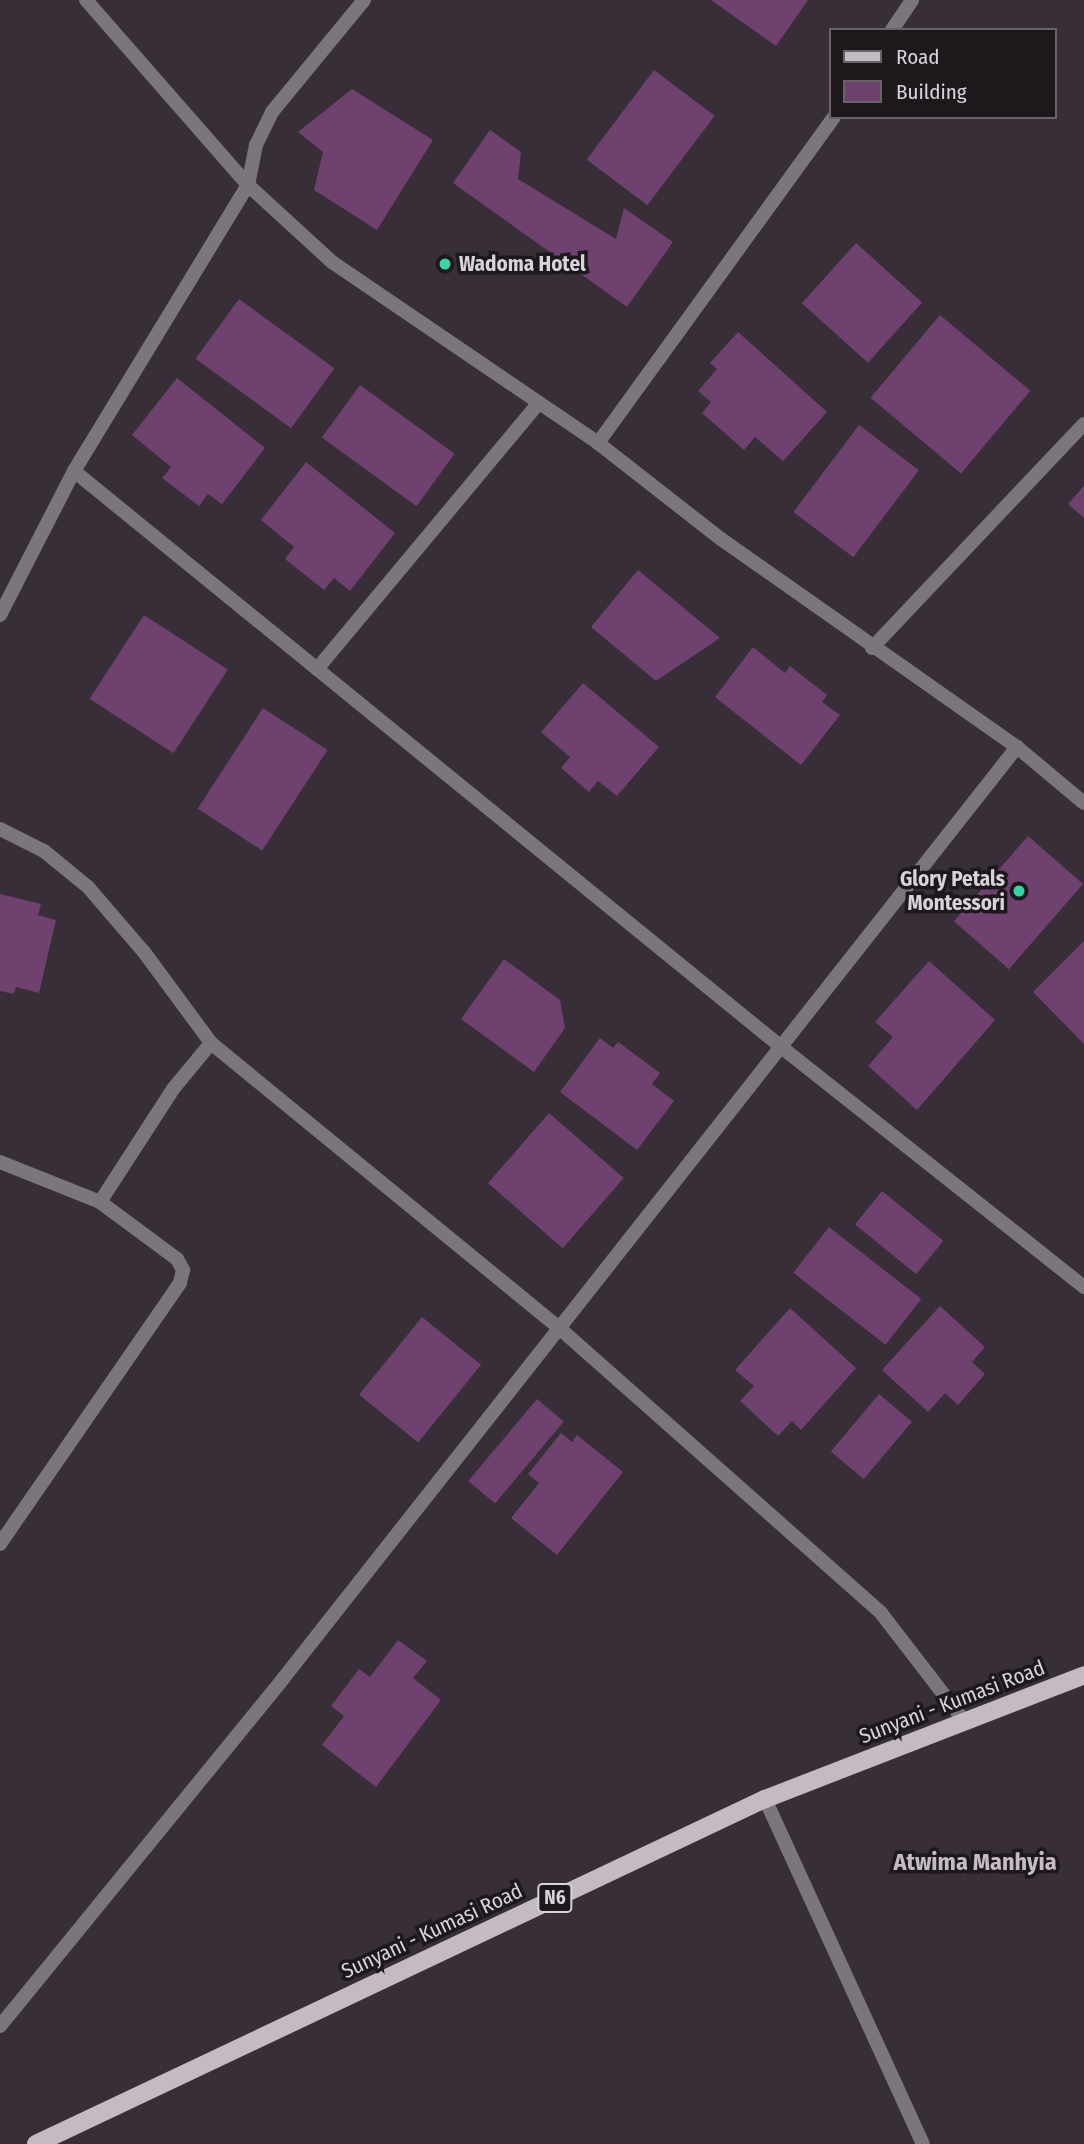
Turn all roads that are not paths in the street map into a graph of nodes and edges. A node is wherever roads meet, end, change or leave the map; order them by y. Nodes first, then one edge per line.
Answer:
1 (86, 0) edge
2 (364, 0) edge
3 (912, 0) edge
4 (893, 28) edge
5 (833, 119) edge
6 (248, 185) junction
7 (539, 403) junction
8 (1084, 424) edge
9 (598, 443) junction
10 (74, 471) junction
11 (0, 615) edge
12 (872, 648) junction
13 (317, 669) junction
14 (1017, 747) junction
15 (1084, 803) edge
16 (0, 829) edge
17 (211, 1043) junction
18 (780, 1046) junction
19 (0, 1162) edge
20 (100, 1202) junction
21 (1084, 1287) edge
22 (557, 1326) junction
23 (0, 1544) edge
24 (1084, 1675) edge
25 (965, 1722) junction
26 (765, 1799) junction
27 (0, 2026) edge
28 (36, 2144) edge
29 (923, 2144) edge

1 - 6 street
2 - 6 street
3 - 4 street
5 - 9 street
6 - 7 street
6 - 10 street
7 - 9 street
7 - 13 street
8 - 12 street
9 - 12 street
10 - 11 street
10 - 13 street
12 - 14 street
13 - 18 street
14 - 15 street
14 - 18 street
16 - 17 street
17 - 20 street
17 - 22 street
18 - 21 street
18 - 22 street
19 - 20 street
20 - 23 street
22 - 25 street
22 - 27 street
24 - 25 main road, Sunyani - Kumasi Road / N6
25 - 26 main road, Sunyani - Kumasi Road / N6
26 - 28 main road, Sunyani - Kumasi Road / N6
26 - 29 street

